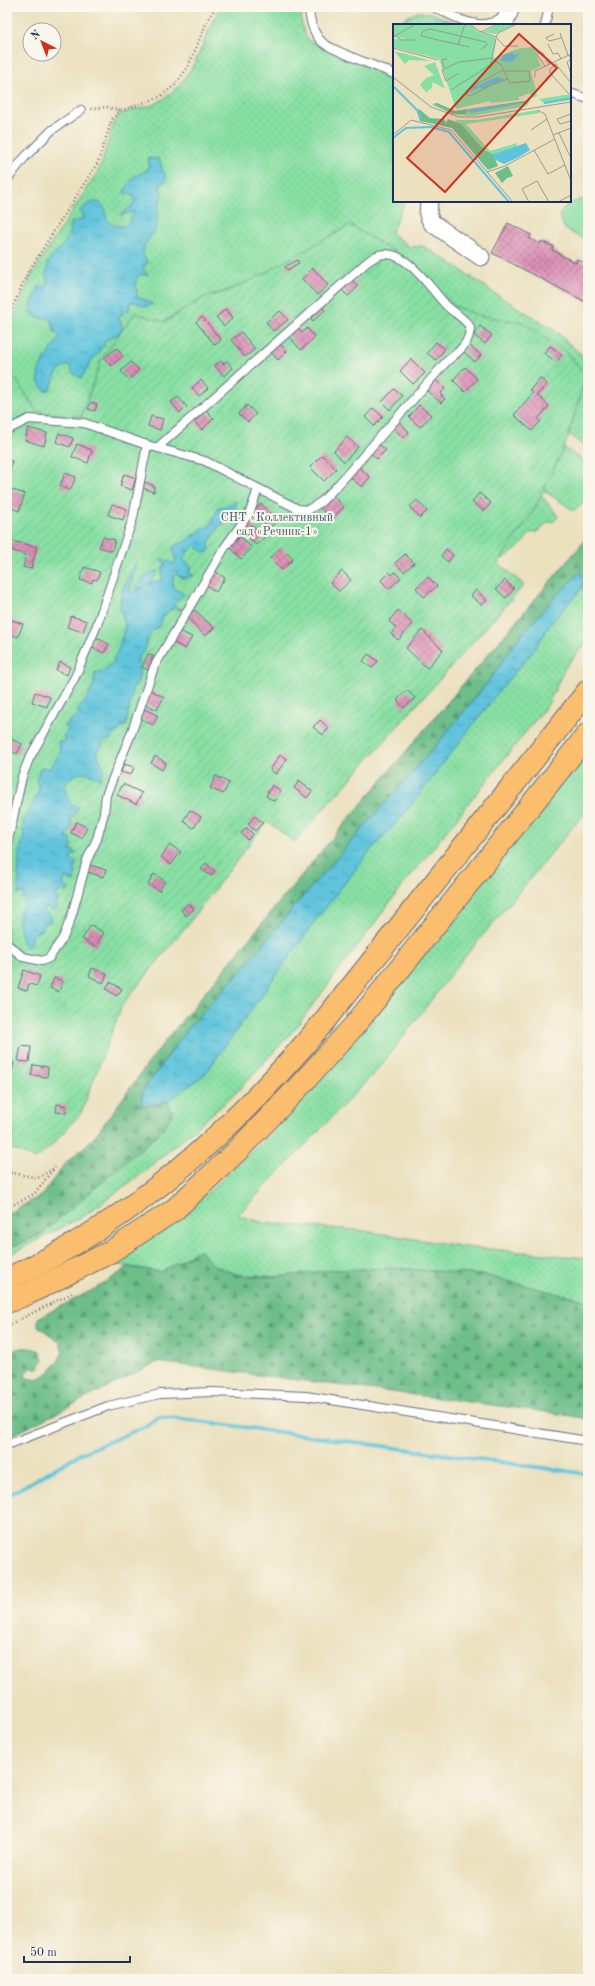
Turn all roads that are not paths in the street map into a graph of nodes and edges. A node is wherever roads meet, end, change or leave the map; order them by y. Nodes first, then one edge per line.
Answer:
1 (309, 7) edge
2 (432, 7) edge
3 (511, 7) edge
4 (549, 7) edge
5 (480, 24) edge
6 (487, 24) edge
7 (504, 24) edge
8 (545, 24) edge
9 (393, 74) edge
10 (571, 94) edge
11 (588, 99) edge
12 (81, 110) road end
13 (7, 180) edge
14 (429, 202) edge
15 (481, 257) dead end
16 (7, 430) edge
17 (147, 445) junction
18 (158, 447) junction
19 (258, 489) junction
20 (588, 691) edge
21 (588, 734) edge
22 (7, 845) edge
23 (7, 944) edge
24 (7, 1279) edge
25 (7, 1302) edge
26 (588, 1441) edge
27 (7, 1445) edge

1 - 9 lane
2 - 5 lane
3 - 6 lane
3 - 7 street
4 - 8 lane
10 - 11 lane
12 - 13 lane
14 - 15 street
16 - 17 lane
17 - 18 lane
17 - 22 lane
18 - 19 lane
18 - 19 lane
19 - 23 lane
20 - 24 main road
21 - 25 main road
26 - 27 lane

